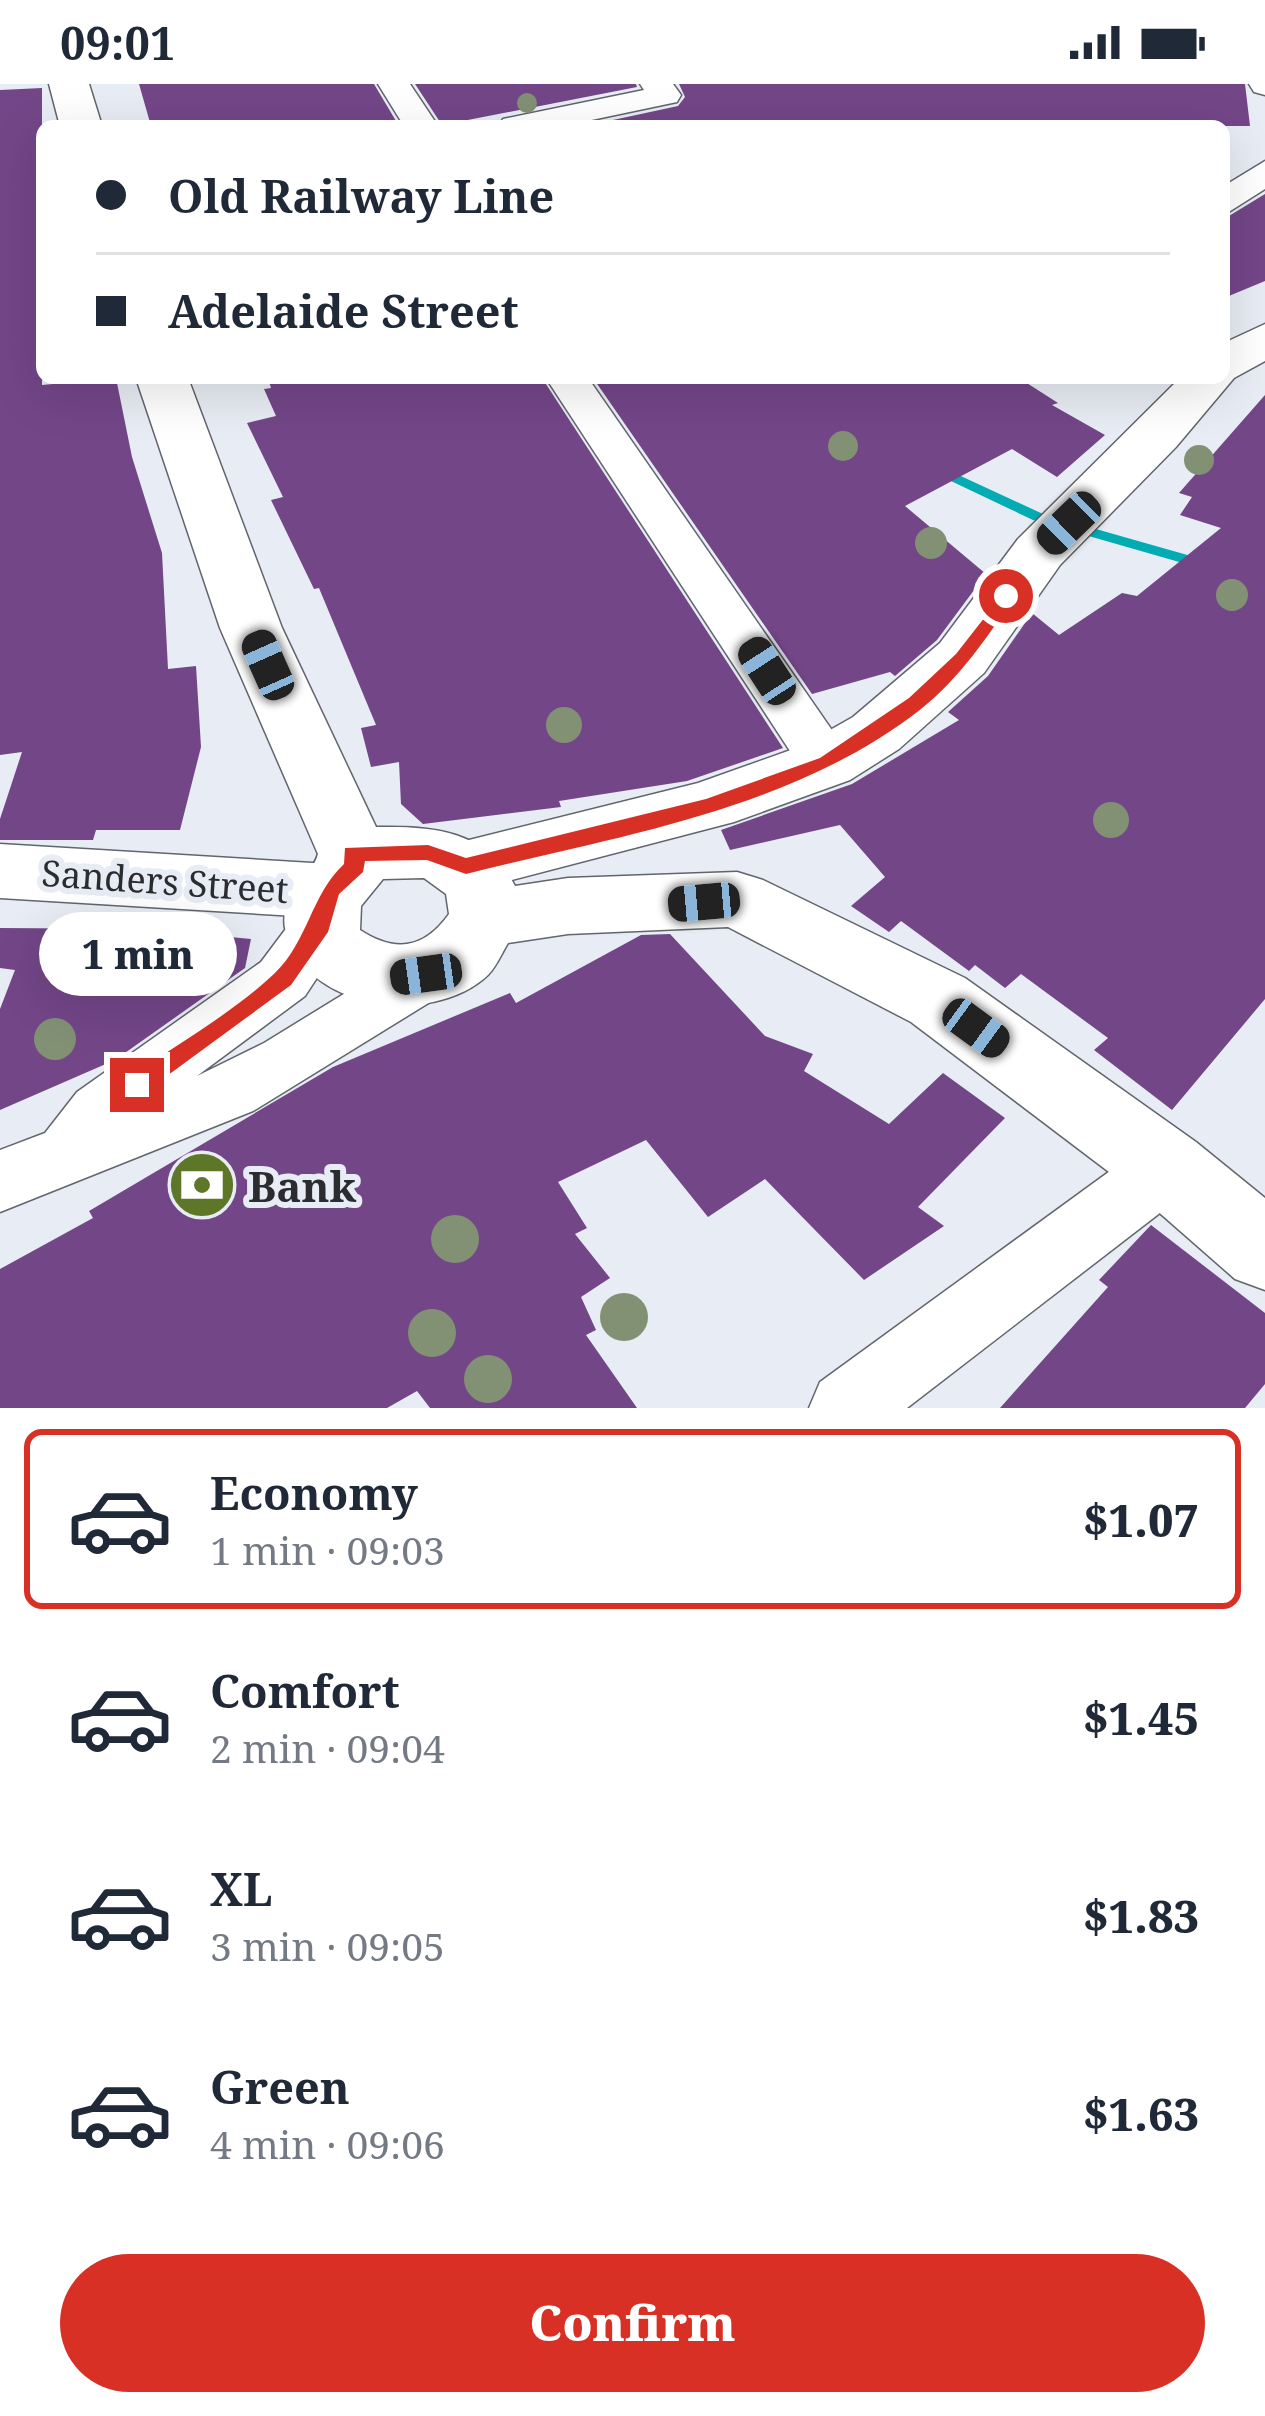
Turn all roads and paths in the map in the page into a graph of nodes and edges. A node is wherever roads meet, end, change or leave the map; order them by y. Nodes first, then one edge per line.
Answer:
1 (69, 84) edge
2 (394, 84) edge
3 (659, 91) edge
4 (79, 120) edge
5 (418, 120) edge
6 (540, 120) edge
7 (1265, 172) edge
8 (1230, 199) edge
9 (1265, 339) edge
10 (1230, 360) edge
11 (164, 384) edge
12 (571, 384) edge
13 (1203, 384) edge
14 (826, 763) junction
15 (0, 871) edge
16 (334, 890) junction
17 (476, 892) junction
18 (426, 974) junction
19 (63, 1153) junction
20 (1167, 1168) junction
21 (0, 1182) edge
22 (1265, 1251) edge
23 (847, 1408) edge

1 - 4 main road
2 - 5 street
3 - 6 street
7 - 8 street
9 - 10 main road
11 - 16 main road
12 - 14 street
13 - 14 main road
14 - 17 main road
15 - 16 main road, Sanders Street
16 - 17 main road
16 - 18 main road
16 - 19 street
17 - 18 main road
17 - 20 main road
18 - 19 street
19 - 21 street
20 - 22 main road
20 - 23 street

